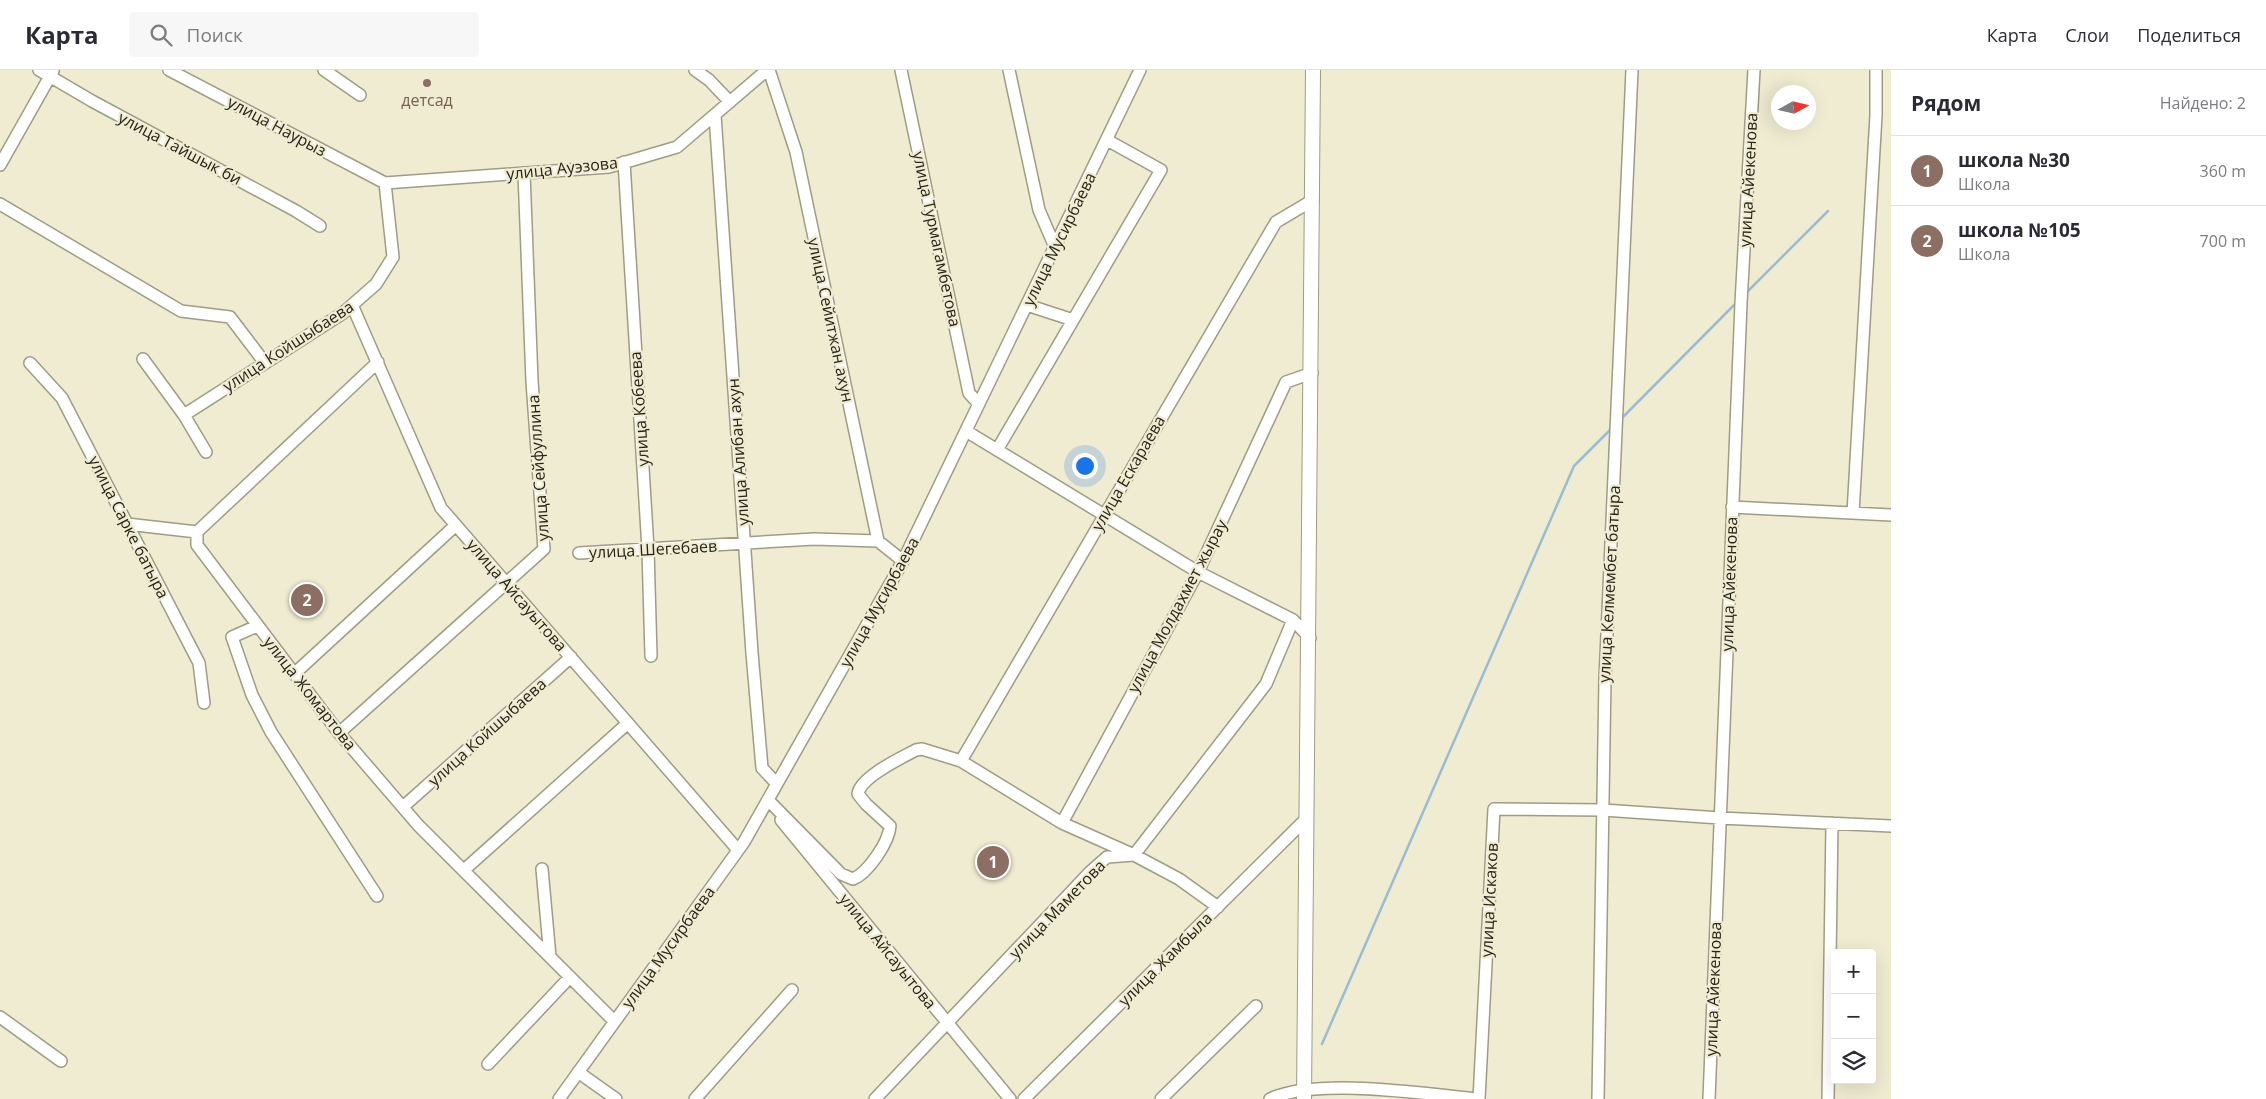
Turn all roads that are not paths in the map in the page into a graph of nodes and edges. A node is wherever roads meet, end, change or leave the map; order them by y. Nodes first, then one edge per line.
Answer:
1 (39, 70) edge
2 (169, 70) edge
3 (324, 70) edge
4 (695, 70) edge
5 (768, 70) edge
6 (901, 70) edge
7 (1009, 70) edge
8 (1313, 70) edge
9 (1632, 70) edge
10 (1754, 70) edge
11 (1876, 70) edge
12 (1139, 71) edge
13 (52, 73) edge
14 (360, 95) dead end
15 (730, 102) junction
16 (715, 115) junction
17 (1107, 140) junction
18 (624, 162) junction
19 (0, 165) edge
20 (524, 173) junction
21 (385, 183) junction
22 (1313, 200) junction
23 (0, 204) edge
24 (320, 226) dead end
25 (1055, 247) junction
26 (352, 305) junction
27 (1027, 305) junction
28 (1073, 320) junction
29 (143, 359) dead end
30 (378, 362) junction
31 (265, 363) junction
32 (30, 364) dead end
33 (1312, 373) junction
34 (979, 404) junction
35 (184, 414) junction
36 (966, 431) junction
37 (997, 450) junction
38 (206, 452) dead end
39 (1732, 507) junction
40 (1853, 513) junction
41 (1104, 514) junction
42 (1891, 515) edge
43 (127, 524) junction
44 (456, 525) junction
45 (197, 532) junction
46 (878, 541) junction
47 (744, 543) junction
48 (648, 549) junction
49 (579, 553) dead end
50 (903, 561) junction
51 (1198, 572) junction
52 (507, 583) junction
53 (1293, 620) junction
54 (257, 626) junction
55 (1310, 638) junction
56 (651, 656) dead end
57 (571, 657) junction
58 (294, 674) junction
59 (204, 703) dead end
60 (628, 723) junction
61 (339, 733) junction
62 (961, 761) junction
63 (777, 784) junction
64 (767, 801) junction
65 (404, 806) junction
66 (1603, 810) junction
67 (1306, 818) junction
68 (1720, 818) junction
69 (1062, 823) junction
70 (1832, 823) junction
71 (1891, 826) edge
72 (738, 850) junction
73 (1134, 855) junction
74 (542, 869) dead end
75 (464, 870) junction
76 (377, 896) dead end
77 (1218, 907) junction
78 (550, 957) junction
79 (570, 977) junction
80 (792, 990) dead end
81 (1256, 1006) dead end
82 (0, 1017) edge
83 (614, 1021) junction
84 (948, 1023) junction
85 (61, 1061) dead end
86 (488, 1064) dead end
87 (578, 1072) junction
88 (1305, 1094) edge
89 (559, 1099) edge
90 (616, 1099) edge
91 (695, 1099) edge
92 (875, 1099) edge
93 (1010, 1099) edge
94 (1024, 1099) edge
95 (1161, 1099) edge
96 (1270, 1099) edge
97 (1479, 1099) edge
98 (1598, 1099) edge
99 (1709, 1099) edge
100 (1828, 1099) edge

1 - 13 street, улица Тайшык би
2 - 21 street, улица Наурыз
3 - 14 street
4 - 15 street
5 - 15 street, улица Ауэзова
5 - 46 street, улица Сейитжан ахун
6 - 34 street, улица Турмагамбетова
7 - 25 street
8 - 22 main road
9 - 66 street, улица Келмембет батыра
10 - 39 street, улица Айекенова
11 - 40 street
12 - 17 street, улица Мусирбаева
13 - 19 street
13 - 24 street, улица Тайшык би
15 - 16 street, улица Ауэзова
16 - 18 street, улица Ауэзова
16 - 47 street, улица Алибан ахун
17 - 25 street, улица Мусирбаева
17 - 28 street
18 - 20 street, улица Ауэзова
18 - 48 street, улица Кобеева
20 - 21 street, улица Ауэзова
20 - 52 street, улица Сейфуллина
21 - 26 street, улица Койшыбаева
22 - 33 main road
22 - 41 street, улица Ескараева
23 - 31 street
25 - 27 street, улица Мусирбаева
26 - 30 street, улица Айсауытова
26 - 31 street, улица Койшыбаева
27 - 28 street
27 - 34 street, улица Мусирбаева
28 - 37 street
29 - 35 street
30 - 44 street, улица Айсауытова
30 - 45 street
31 - 35 street, улица Койшыбаева
32 - 43 street, улица Сарке батыра
33 - 51 street, улица Молдахмет жырау
33 - 55 main road
34 - 36 street, улица Мусирбаева
35 - 38 street
36 - 37 street
36 - 50 street, улица Мусирбаева
37 - 41 street
39 - 40 street
39 - 68 street, улица Айекенова
40 - 42 street
41 - 51 street
41 - 62 street, улица Ескараева
43 - 45 street
43 - 59 street, улица Сарке батыра
44 - 52 street, улица Айсауытова
44 - 58 street
45 - 54 street, улица Жомартова
46 - 47 street, улица Шегебаев
46 - 50 street
47 - 48 street, улица Шегебаев
47 - 63 street, улица Алибан ахун
48 - 49 street, улица Шегебаев
48 - 56 street, улица Кобеева
50 - 63 street, улица Мусирбаева
51 - 53 street
51 - 69 street, улица Молдахмет жырау
52 - 57 street, улица Айсауытова
52 - 61 street, улица Сейфуллина
53 - 55 street
53 - 73 street
54 - 58 street, улица Жомартова
54 - 76 street
55 - 67 main road
57 - 60 street, улица Айсауытова
57 - 65 street, улица Койшыбаева
58 - 61 street, улица Жомартова
60 - 72 street, улица Айсауытова
60 - 75 street
61 - 65 street, улица Жомартова
62 - 64 street
62 - 69 street
63 - 64 street, улица Мусирбаева
64 - 72 street, улица Мусирбаева
64 - 84 street, улица Айсауытова
65 - 75 street, улица Жомартова
66 - 68 street
66 - 97 street, улица Искаков
66 - 98 street, улица Келмембет батыра
67 - 77 street, улица Жамбыла
67 - 88 main road
68 - 70 street
68 - 99 street, улица Айекенова
69 - 73 street
70 - 71 street
70 - 100 street
72 - 83 street, улица Мусирбаева
73 - 77 street
73 - 84 street, улица Маметова
74 - 78 street
75 - 78 street, улица Жомартова
77 - 94 street, улица Жамбыла
78 - 79 street, улица Жомартова
79 - 83 street, улица Жомартова
79 - 86 street
80 - 91 street
81 - 95 street
82 - 85 street
83 - 87 street, улица Мусирбаева
84 - 92 street, улица Маметова
84 - 93 street, улица Айсауытова
87 - 89 street, улица Мусирбаева
87 - 90 street
88 - 96 street
88 - 97 street

